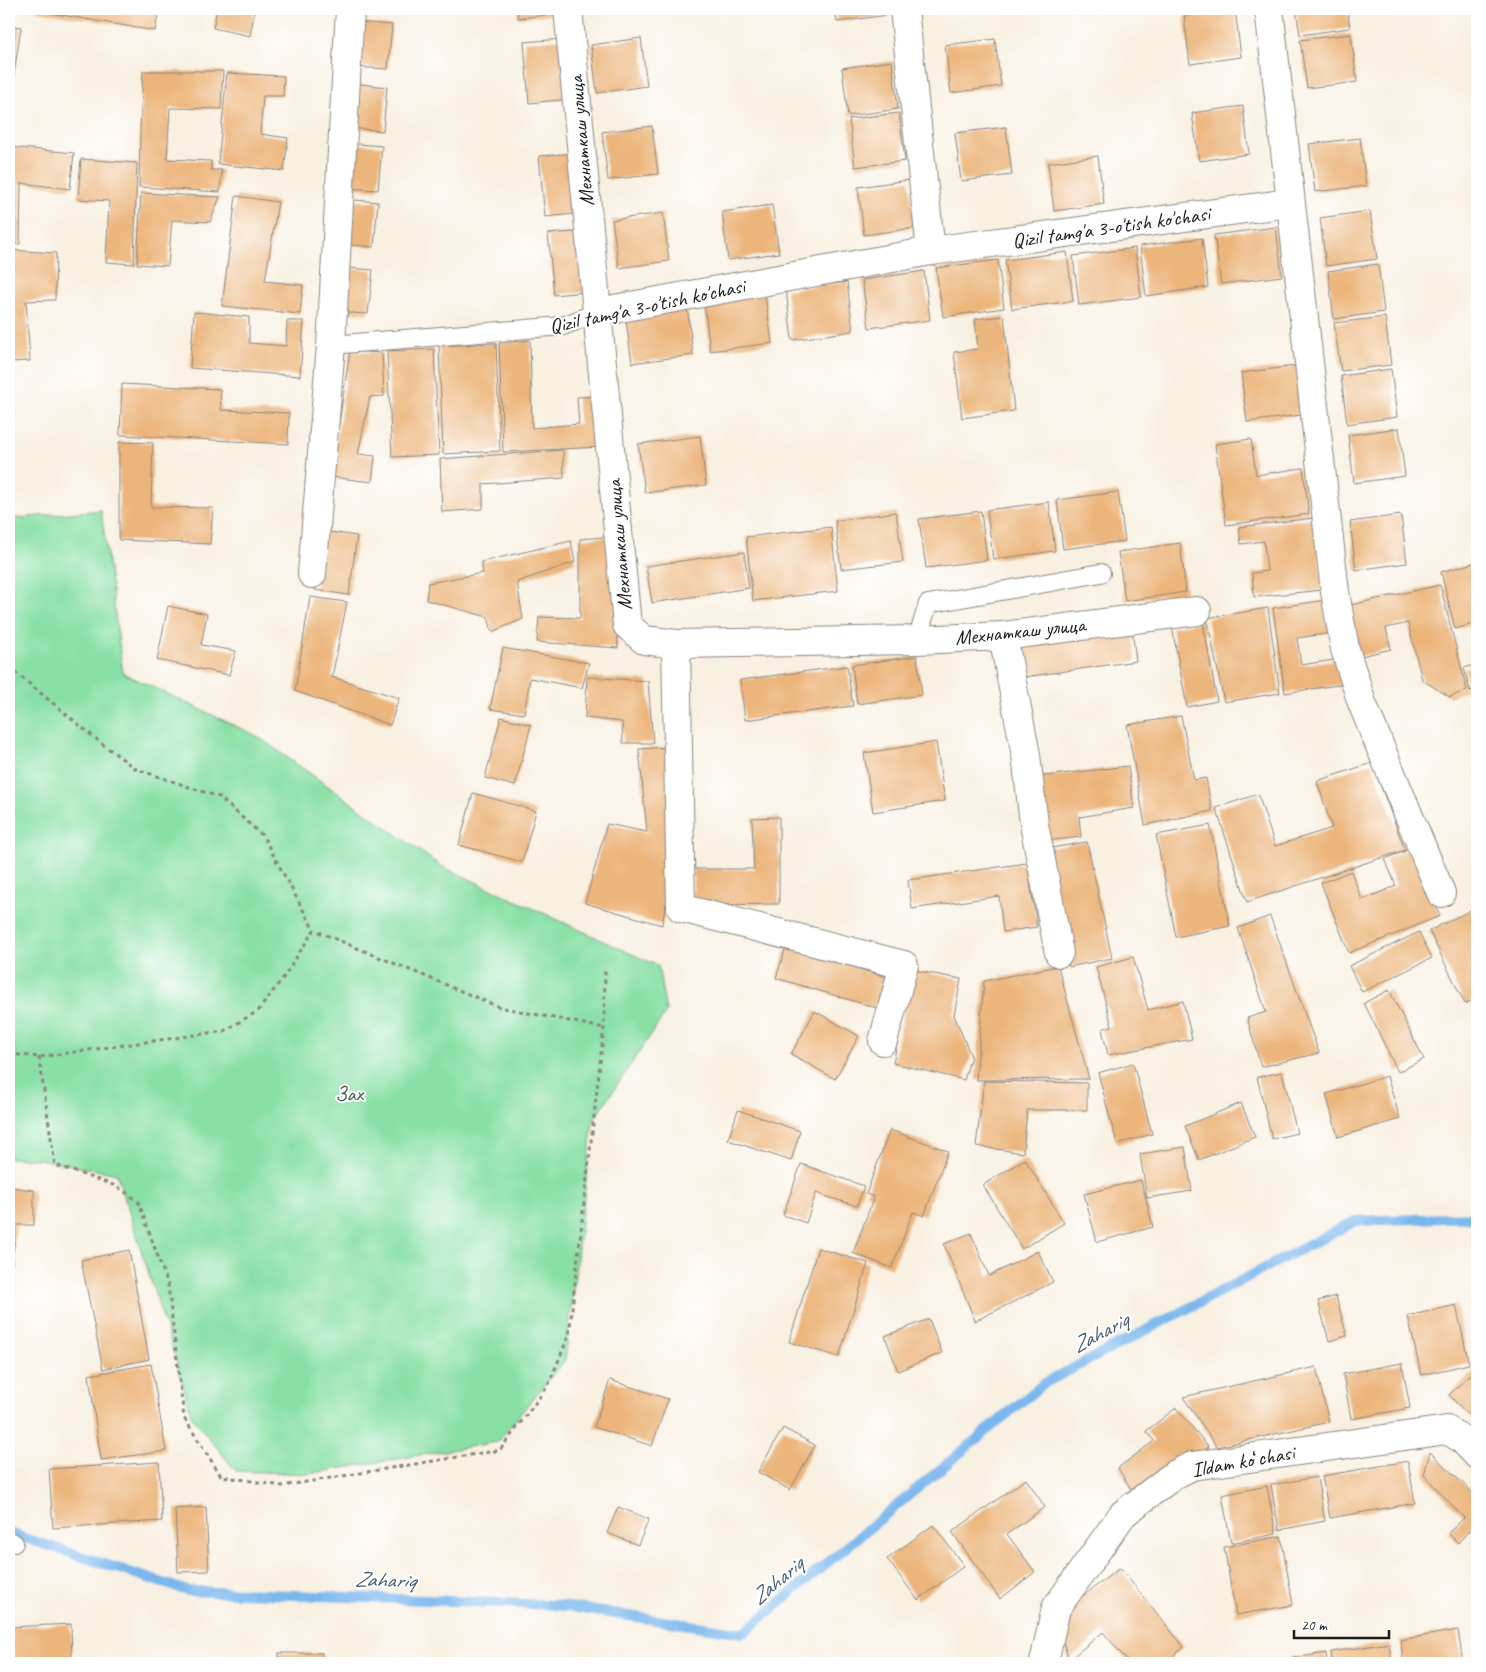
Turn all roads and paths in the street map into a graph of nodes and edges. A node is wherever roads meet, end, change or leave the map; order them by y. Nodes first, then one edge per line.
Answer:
1 (350, 9) edge
2 (568, 9) edge
3 (904, 9) edge
4 (1269, 9) edge
5 (1290, 202) junction
6 (931, 251) junction
7 (598, 312) junction
8 (331, 345) junction
9 (1101, 572) dead end
10 (312, 574) dead end
11 (1197, 611) dead end
12 (1003, 636) junction
13 (917, 640) junction
14 (676, 644) junction
15 (9, 666) edge
16 (1441, 893) dead end
17 (314, 930) junction
18 (1059, 953) dead end
19 (605, 971) dead end
20 (604, 1028) junction
21 (883, 1041) dead end
22 (9, 1054) edge
23 (39, 1057) junction
24 (1477, 1455) edge
25 (1044, 1662) dead end

1 - 8 street
2 - 7 street, Мехнаткаш улица
3 - 6 street
4 - 5 street
5 - 6 street, Qizil tamg'a 3-o'tish ko'chasi
5 - 16 street
6 - 7 street, Qizil tamg'a 3-o'tish ko'chasi
7 - 8 lane, Qizil tamg'a 3-o'tish ko'chasi
7 - 14 street, Мехнаткаш улица
8 - 10 street
9 - 13 lane
11 - 12 street, Мехнаткаш улица
12 - 13 street, Мехнаткаш улица
12 - 18 street
13 - 14 street, Мехнаткаш улица
14 - 21 street
15 - 17 path
17 - 20 path
17 - 23 path
19 - 20 path
20 - 23 path
22 - 23 path
24 - 25 street, Ildam koʻchasi

